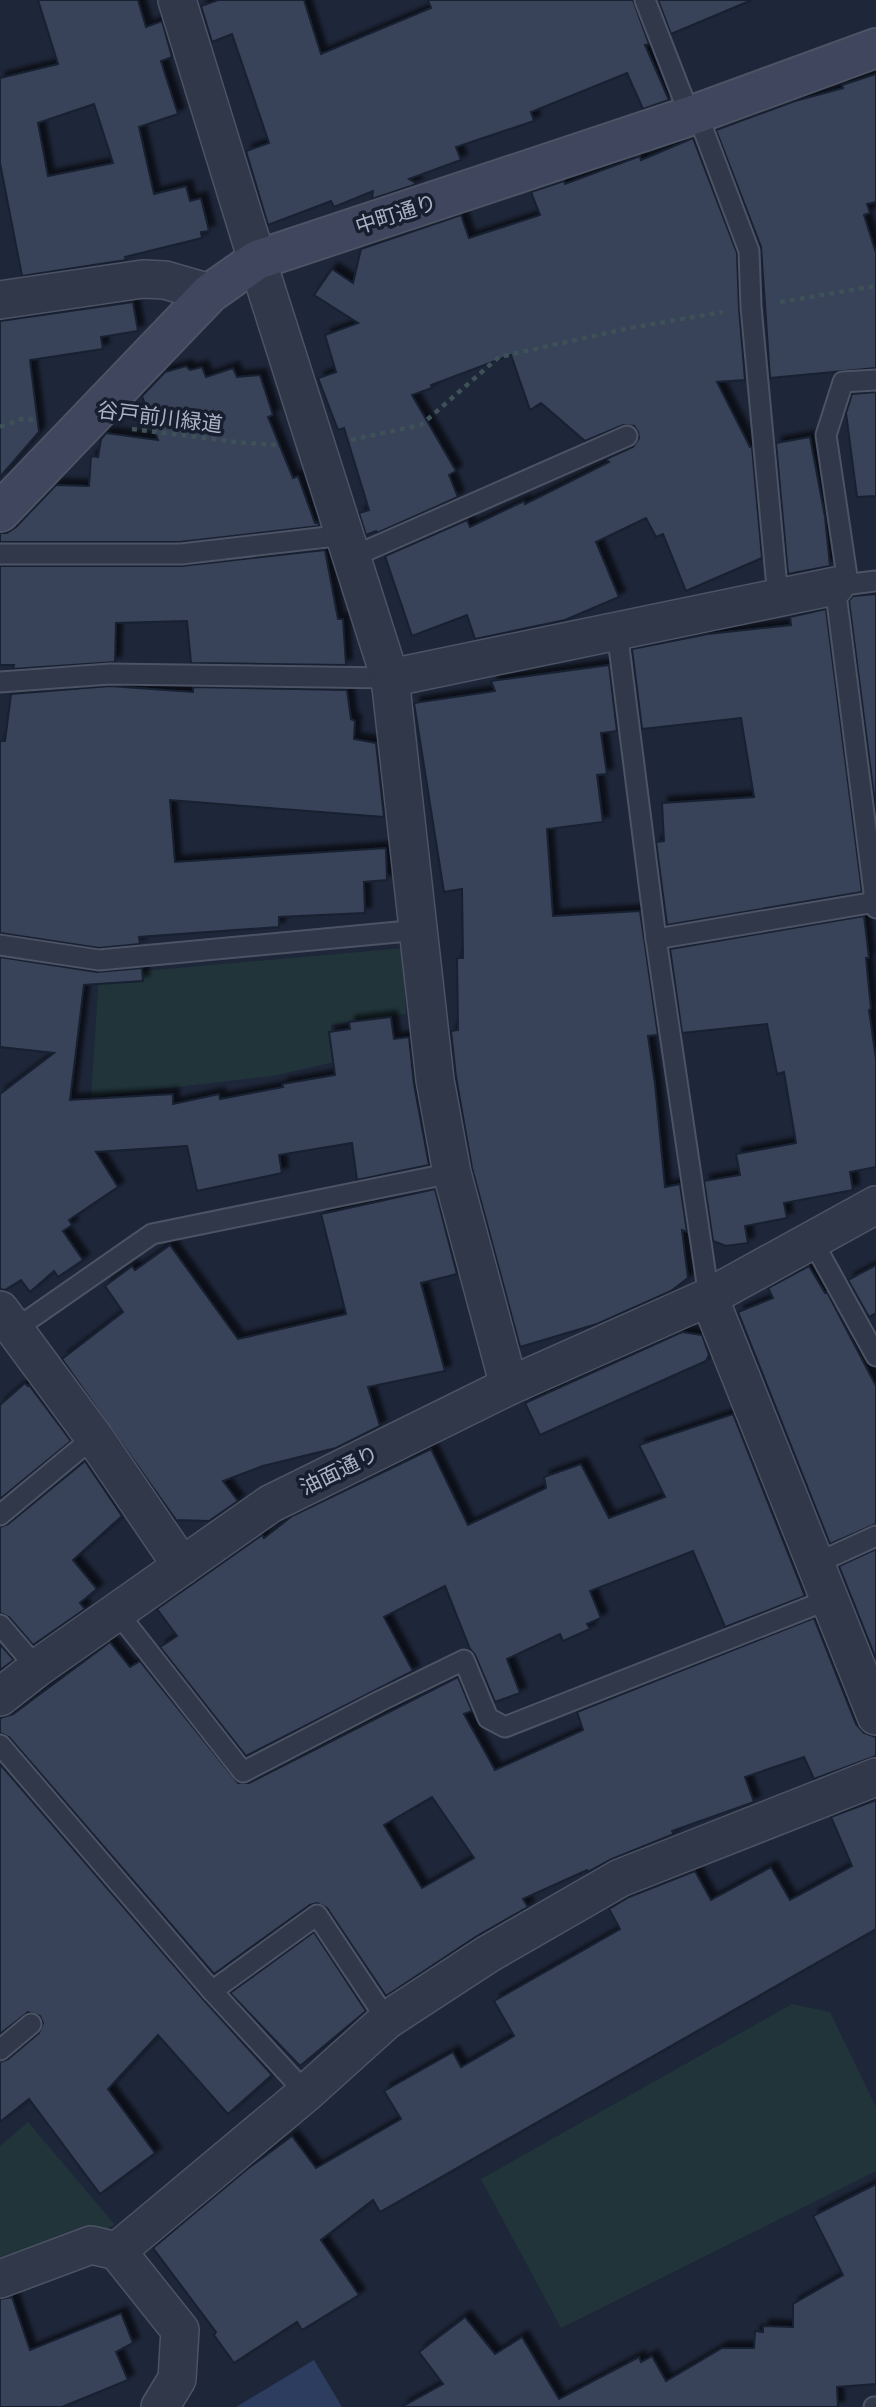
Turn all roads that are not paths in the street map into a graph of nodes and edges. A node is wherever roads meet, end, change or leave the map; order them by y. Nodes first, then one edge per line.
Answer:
1 (177, 0) edge
2 (645, 0) edge
3 (876, 48) edge
4 (694, 114) junction
5 (257, 260) junction
6 (210, 293) junction
7 (0, 300) edge
8 (876, 380) edge
9 (628, 436) dead end
10 (0, 512) edge
11 (348, 546) junction
12 (0, 554) edge
13 (876, 581) edge
14 (841, 585) junction
15 (778, 598) junction
16 (617, 631) junction
17 (390, 678) junction
18 (0, 682) edge
19 (870, 812) edge
20 (875, 902) edge
21 (876, 908) edge
22 (419, 930) junction
23 (656, 939) junction
24 (0, 945) edge
25 (452, 1173) junction
26 (876, 1205) edge
27 (812, 1240) junction
28 (709, 1297) junction
29 (7, 1320) edge
30 (876, 1356) edge
31 (509, 1386) junction
32 (94, 1437) junction
33 (0, 1515) edge
34 (876, 1536) edge
35 (816, 1564) junction
36 (182, 1566) junction
37 (830, 1599) junction
38 (117, 1612) junction
39 (0, 1625) edge
40 (37, 1668) junction
41 (0, 1697) edge
42 (875, 1708) edge
43 (0, 1745) edge
44 (876, 1777) edge
45 (212, 1990) junction
46 (387, 2020) junction
47 (31, 2024) dead end
48 (0, 2050) edge
49 (306, 2093) junction
50 (117, 2251) junction
51 (0, 2279) edge
52 (160, 2407) edge

1 - 5 street
2 - 4 lane
3 - 4 street, 中町通り
4 - 5 street, 中町通り
4 - 15 lane
5 - 6 street, 中町通り
5 - 11 street
6 - 7 street
6 - 10 street, 中町通り
8 - 14 lane
9 - 11 lane
11 - 12 lane
11 - 17 street
13 - 14 lane
14 - 15 street
14 - 19 lane
15 - 16 street
16 - 17 street
16 - 23 lane
17 - 18 lane
17 - 22 street
19 - 20 lane
20 - 21 lane
20 - 23 lane
22 - 24 lane
22 - 25 street
23 - 28 lane
25 - 29 lane
25 - 31 street
26 - 27 street, 油面通り
27 - 28 street, 油面通り
27 - 30 lane
28 - 31 street, 油面通り
28 - 35 street
29 - 32 street
31 - 36 street, 油面通り
32 - 33 lane
32 - 36 street
34 - 35 lane
35 - 37 street
36 - 38 street, 油面通り
37 - 38 lane
37 - 42 street
38 - 40 street, 油面通り
39 - 40 lane
40 - 41 street, 油面通り
43 - 45 lane
44 - 46 street
45 - 46 lane
45 - 49 lane
46 - 49 street
47 - 48 lane
49 - 50 street
50 - 51 street
50 - 52 street

